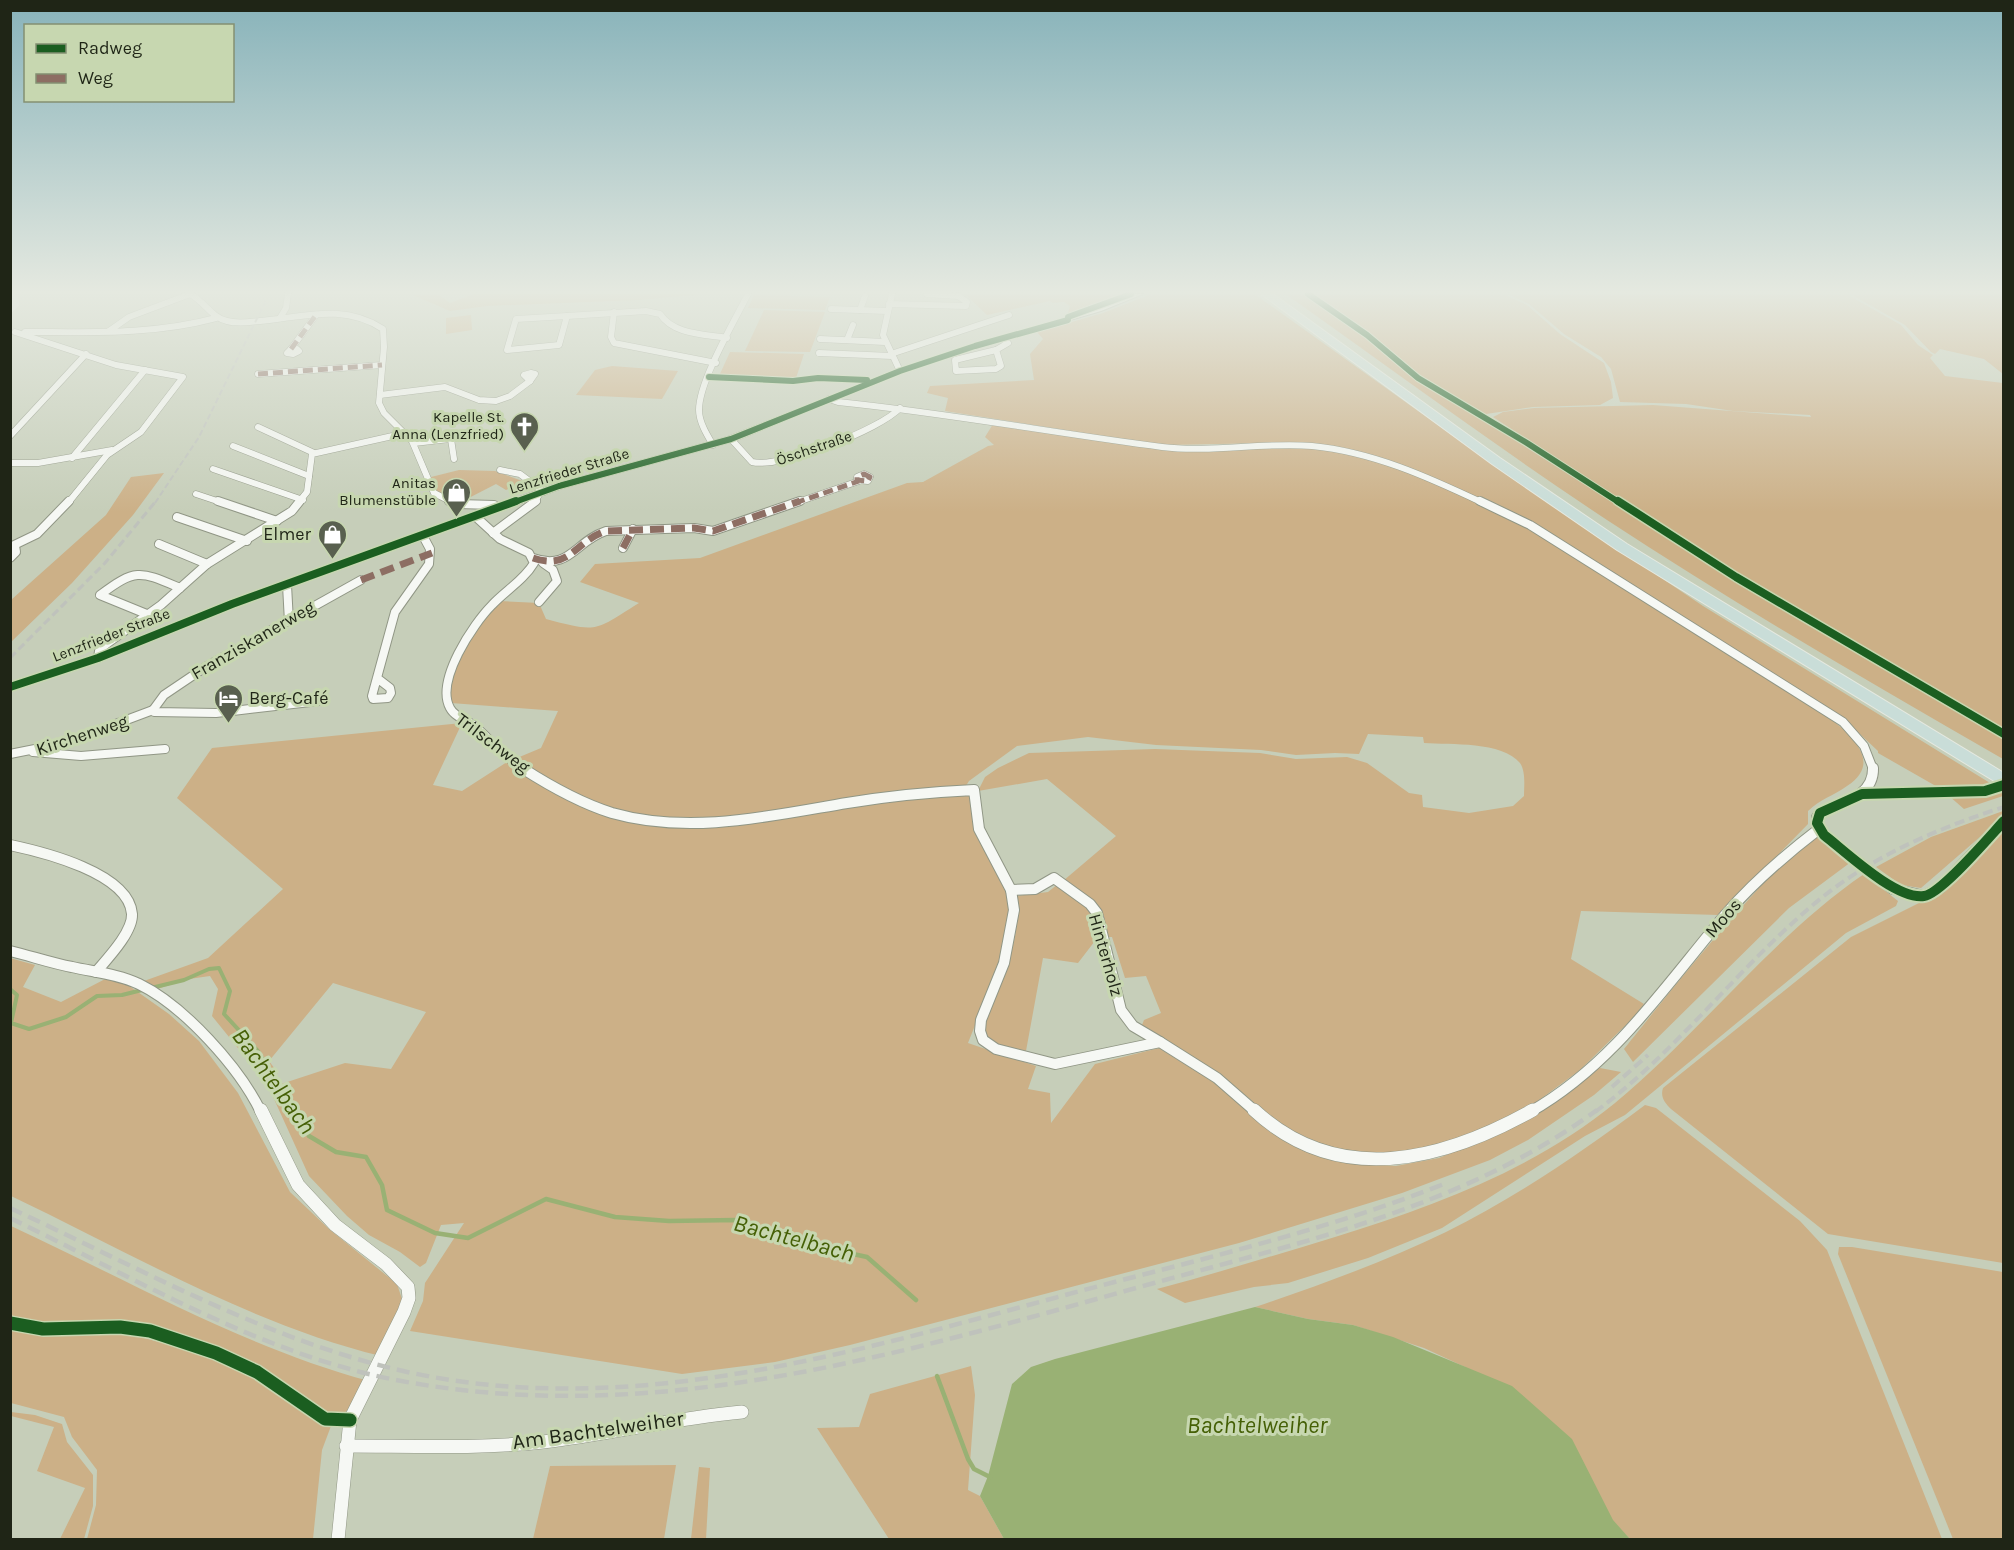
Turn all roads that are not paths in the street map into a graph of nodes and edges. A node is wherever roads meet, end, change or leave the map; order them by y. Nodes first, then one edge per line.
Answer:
1 (74, 366) edge
2 (124, 366) edge
3 (364, 366) edge
4 (382, 366) edge
5 (715, 366) edge
6 (897, 366) edge
7 (915, 366) edge
8 (956, 366) edge
9 (1000, 366) edge
10 (1366, 366) edge
11 (1378, 366) edge
12 (145, 370) junction
13 (900, 371) junction
14 (258, 374) dead end
15 (530, 381) dead end
16 (380, 395) junction
17 (829, 399) junction
18 (900, 408) junction
19 (397, 424) junction
20 (258, 427) dead end
21 (14, 429) edge
22 (406, 433) junction
23 (485, 435) dead end
24 (10, 436) edge
25 (384, 438) junction
26 (451, 439) junction
27 (730, 439) junction
28 (414, 443) junction
29 (713, 445) junction
30 (233, 446) dead end
31 (115, 449) junction
32 (314, 453) junction
33 (72, 458) junction
34 (454, 459) dead end
35 (10, 463) edge
36 (213, 469) dead end
37 (500, 470) dead end
38 (309, 476) junction
39 (859, 482) dead end
40 (542, 492) junction
41 (196, 494) dead end
42 (303, 500) junction
43 (495, 505) dead end
44 (476, 517) junction
45 (177, 518) dead end
46 (277, 521) junction
47 (633, 529) junction
48 (710, 531) junction
49 (493, 533) junction
50 (423, 536) junction
51 (247, 541) junction
52 (714, 542) dead end
53 (159, 544) dead end
54 (13, 547) edge
55 (623, 548) dead end
56 (10, 558) edge
57 (533, 558) junction
58 (543, 563) junction
59 (207, 564) junction
60 (362, 580) dead end
61 (287, 585) junction
62 (180, 588) junction
63 (539, 602) dead end
64 (149, 615) junction
65 (289, 622) junction
66 (98, 658) junction
67 (377, 678) dead end
68 (10, 687) edge
69 (320, 701) dead end
70 (153, 710) junction
71 (165, 749) dead end
72 (33, 752) junction
73 (10, 754) edge
74 (2001, 776) edge
75 (2004, 821) edge
76 (1819, 830) junction
77 (10, 845) edge
78 (1011, 890) junction
79 (10, 951) edge
80 (96, 972) junction
81 (1160, 1042) junction
82 (742, 1412) dead end
83 (346, 1446) junction
84 (338, 1539) edge

1 - 21 street
2 - 12 street
3 - 14 street
4 - 16 street
5 - 29 street
6 - 13 street
7 - 13 street, Lenzfrieder Straße
8 - 9 street
10 - 74 highway
11 - 74 highway
12 - 31 street
12 - 33 street
13 - 17 street, Lenzfrieder Straße
15 - 16 street
16 - 19 street
17 - 18 street
17 - 27 street, Lenzfrieder Straße
18 - 27 street, Öschstraße
18 - 76 street
19 - 22 street
19 - 25 street
20 - 32 street
21 - 24 street
22 - 25 street
22 - 28 street
23 - 26 street
25 - 32 street
26 - 28 street
26 - 34 street
27 - 29 street, Lenzfrieder Straße
28 - 43 street
29 - 40 street, Lenzfrieder Straße
30 - 38 street
31 - 33 street
31 - 54 street
32 - 38 street
33 - 35 street
36 - 42 street
37 - 40 street
38 - 42 street
39 - 48 street
40 - 44 street, Lenzfrieder Straße
40 - 49 street
41 - 46 street
42 - 46 street
44 - 49 street
44 - 50 street, Lenzfrieder Straße
45 - 51 street
46 - 51 street
47 - 48 street
47 - 55 street
47 - 58 street
48 - 52 street
49 - 57 street
50 - 61 street, Lenzfrieder Straße
50 - 67 street
51 - 59 street
53 - 59 street
54 - 56 street
57 - 58 street
57 - 78 street, Trilschweg
58 - 63 street
59 - 62 street
60 - 65 street, Franziskanerweg
61 - 65 street
61 - 66 street, Lenzfrieder Straße
62 - 64 street
62 - 64 street
64 - 66 street
65 - 70 street, Franziskanerweg
66 - 68 street, Lenzfrieder Straße
69 - 70 street
70 - 72 street, Kirchenweg
71 - 72 street
72 - 73 street, Kirchenweg
75 - 76 street, bridge
76 - 81 street, Moos
77 - 80 street
78 - 81 street, Hinterholz
78 - 81 street
79 - 80 street
80 - 83 street
82 - 83 street, Am Bachtelweiher
83 - 84 street

